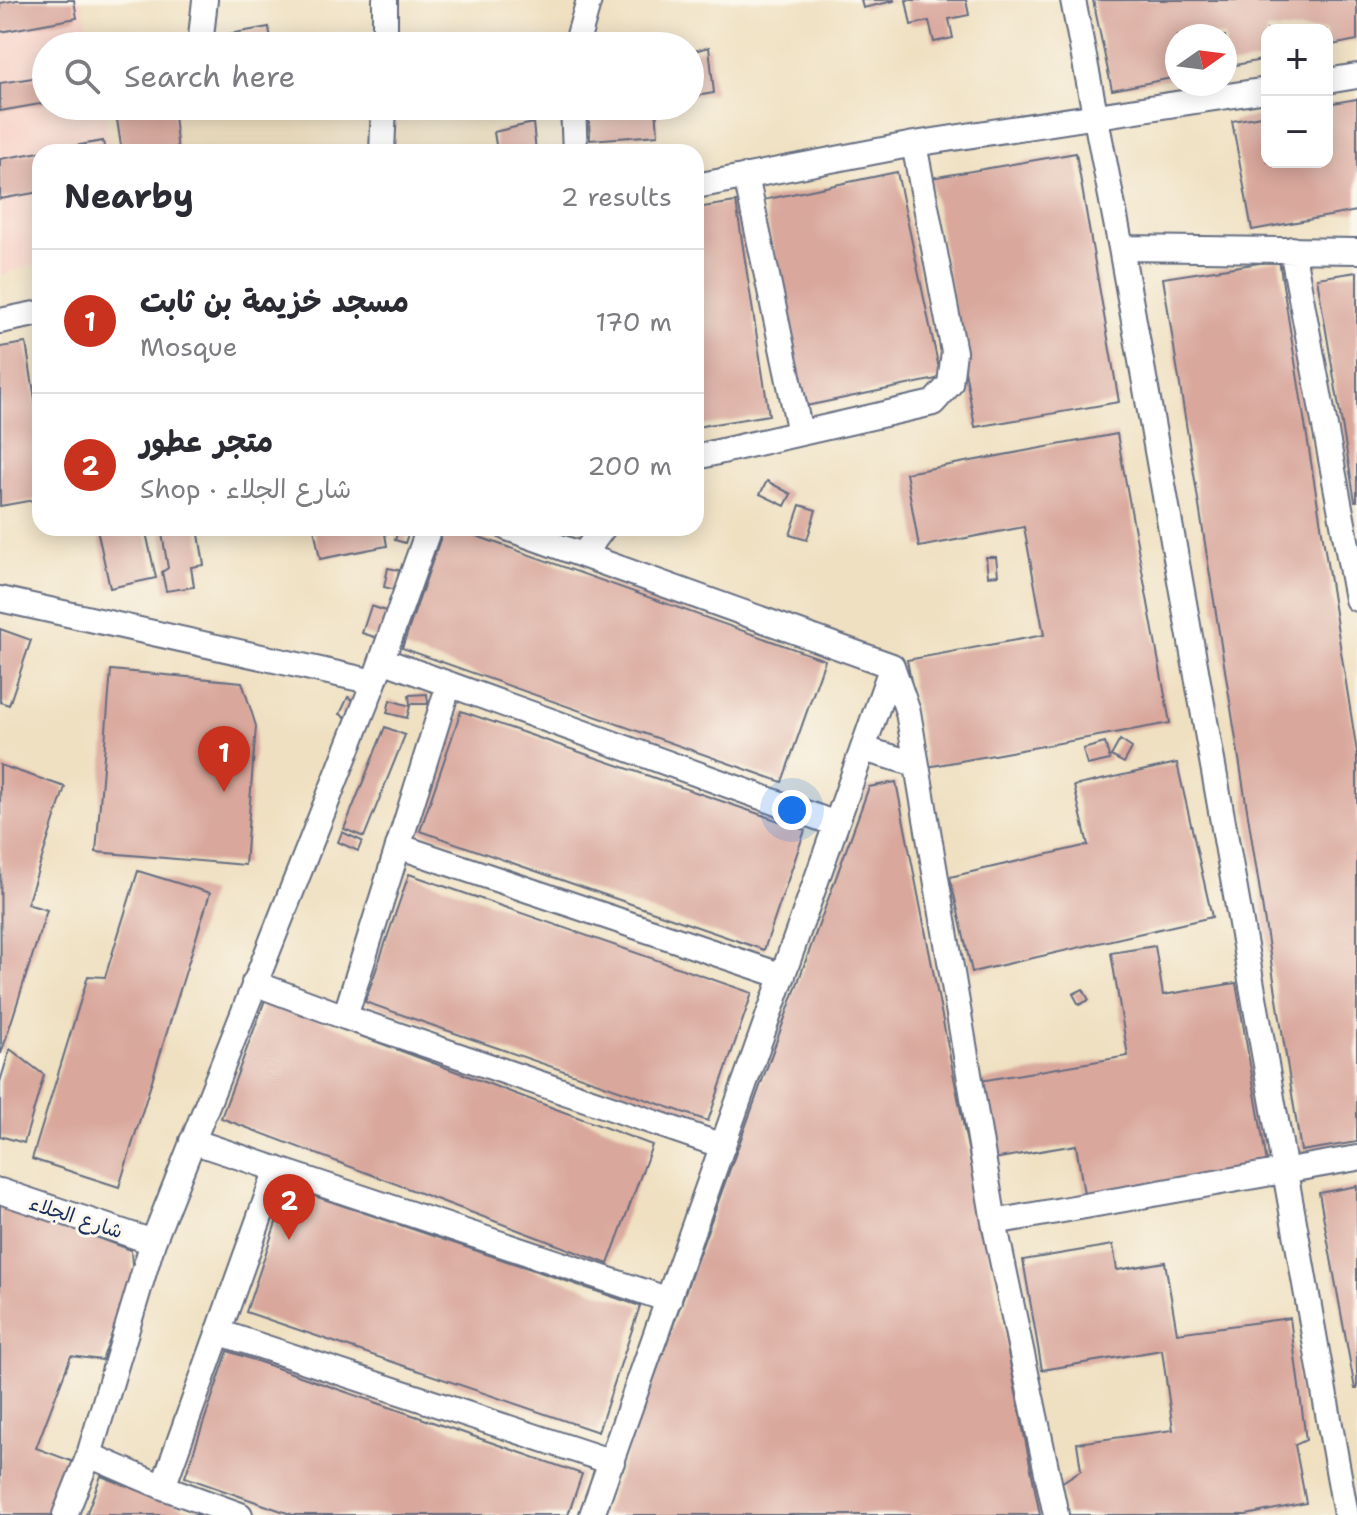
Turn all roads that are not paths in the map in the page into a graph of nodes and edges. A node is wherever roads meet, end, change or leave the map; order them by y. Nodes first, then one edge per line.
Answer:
1 (205, 0) edge
2 (385, 0) edge
3 (589, 0) edge
4 (1073, 0) edge
5 (202, 32) edge
6 (385, 32) edge
7 (580, 32) edge
8 (1357, 76) edge
9 (1333, 80) edge
10 (1261, 91) edge
11 (1096, 118) junction
12 (383, 120) edge
13 (574, 120) edge
14 (382, 144) edge
15 (575, 144) edge
16 (914, 144) junction
17 (746, 176) junction
18 (704, 184) edge
19 (1121, 248) junction
20 (1292, 249) junction
21 (1357, 251) edge
22 (32, 315) edge
23 (0, 321) edge
24 (800, 433) junction
25 (704, 455) edge
26 (426, 536) edge
27 (530, 536) edge
28 (597, 536) edge
29 (583, 555) junction
30 (0, 599) edge
31 (1357, 599) edge
32 (892, 666) junction
33 (378, 671) junction
34 (449, 684) junction
35 (863, 749) junction
36 (916, 764) junction
37 (836, 824) junction
38 (398, 846) junction
39 (783, 976) junction
40 (254, 983) junction
41 (345, 1017) junction
42 (192, 1141) junction
43 (723, 1146) junction
44 (1357, 1158) edge
45 (277, 1169) junction
46 (1283, 1171) junction
47 (0, 1191) edge
48 (994, 1222) junction
49 (153, 1242) junction
50 (669, 1300) junction
51 (218, 1332) junction
52 (89, 1455) junction
53 (612, 1462) junction
54 (163, 1487) junction
55 (65, 1515) edge
56 (240, 1515) edge
57 (592, 1515) edge
58 (1056, 1515) edge
59 (1346, 1515) edge

1 - 5 street
2 - 6 street
3 - 7 street
4 - 11 street
8 - 9 street
10 - 11 street
11 - 16 street
11 - 19 street
12 - 14 street
13 - 15 street
16 - 17 street
16 - 24 street
17 - 18 street
17 - 24 street
19 - 20 street
19 - 46 street
20 - 21 street
20 - 31 street
22 - 23 street
24 - 25 street
26 - 33 street
27 - 29 street
28 - 29 street
29 - 32 street
30 - 33 street
32 - 35 street
32 - 36 street
33 - 34 street
33 - 40 street
34 - 37 street
34 - 38 street
35 - 36 street
35 - 37 street
36 - 48 street
37 - 39 street
38 - 39 street
38 - 41 street
39 - 43 street
40 - 41 street
40 - 42 street
41 - 43 street
42 - 45 street
42 - 49 street
43 - 50 street
44 - 46 street
45 - 50 street
45 - 51 street
46 - 48 street
46 - 59 street
47 - 49 street, شارع الجلاء
48 - 58 street
49 - 52 street
50 - 53 street
51 - 53 street
51 - 54 street
52 - 54 street
52 - 55 street
53 - 57 street
54 - 56 street

